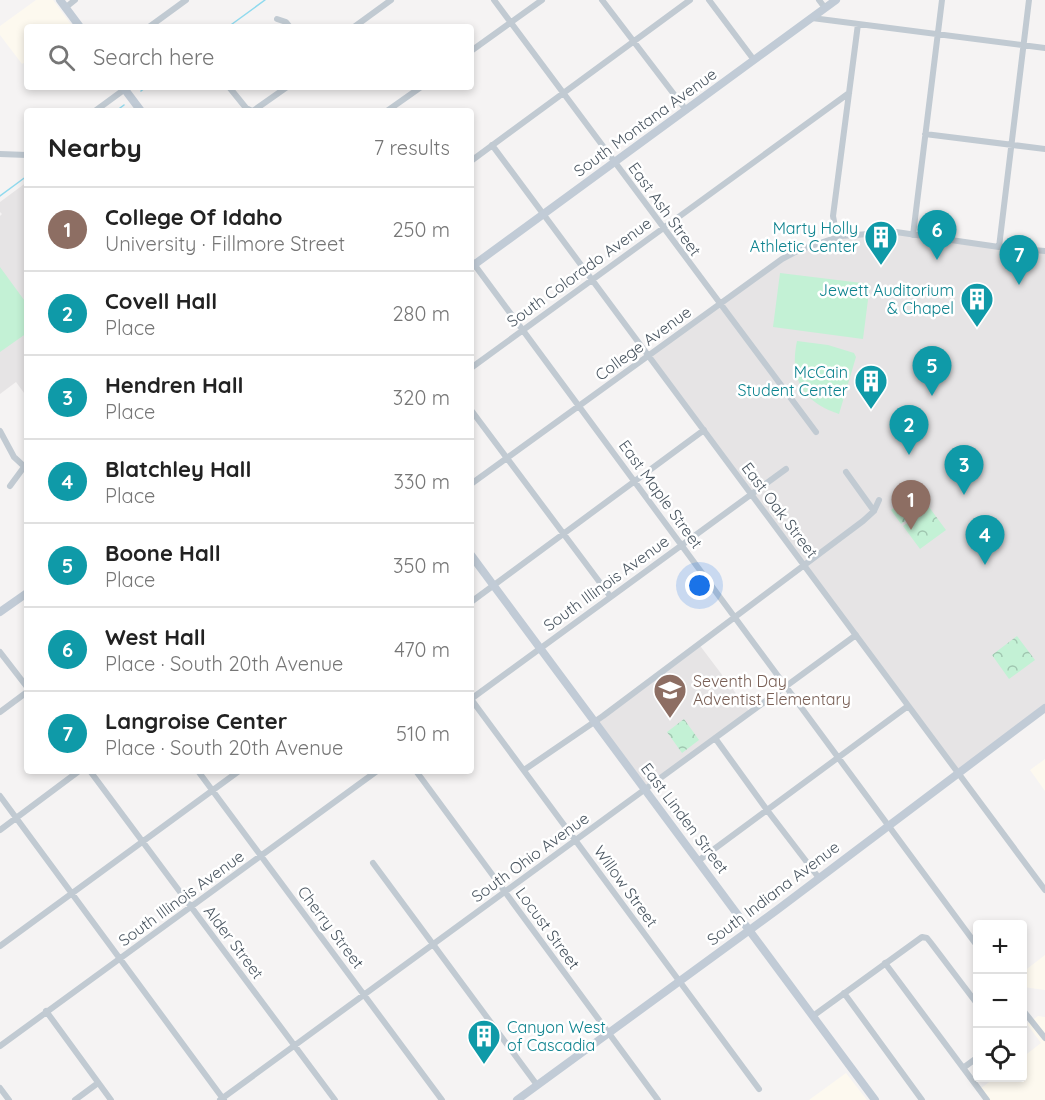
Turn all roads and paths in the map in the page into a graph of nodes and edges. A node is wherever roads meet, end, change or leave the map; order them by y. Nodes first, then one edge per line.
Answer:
1 (75, 0) edge
2 (186, 0) edge
3 (391, 0) edge
4 (494, 0) edge
5 (542, 0) edge
6 (603, 0) edge
7 (690, 0) edge
8 (709, 0) edge
9 (819, 0) edge
10 (836, 0) edge
11 (942, 0) edge
12 (1029, 0) edge
13 (62, 4) edge
14 (825, 8) junction
15 (811, 18) junction
16 (277, 19) dead end
17 (511, 23) junction
18 (78, 24) edge
19 (153, 24) edge
20 (288, 24) edge
21 (358, 24) edge
22 (858, 24) junction
23 (938, 34) junction
24 (634, 41) junction
25 (1024, 45) junction
26 (1045, 48) edge
27 (474, 49) edge
28 (754, 60) junction
29 (121, 90) edge
30 (125, 90) edge
31 (231, 90) edge
32 (283, 90) edge
33 (417, 90) edge
34 (563, 93) junction
35 (849, 93) junction
36 (99, 108) edge
37 (139, 108) edge
38 (246, 108) edge
39 (258, 108) edge
40 (391, 108) edge
41 (686, 110) junction
42 (926, 134) junction
43 (492, 145) junction
44 (1011, 145) junction
45 (1045, 149) edge
46 (0, 154) edge
47 (24, 155) edge
48 (474, 159) edge
49 (614, 162) junction
50 (543, 214) junction
51 (663, 228) junction
52 (913, 235) junction
53 (837, 237) junction
54 (999, 247) junction
55 (1045, 251) edge
56 (474, 263) edge
57 (474, 267) edge
58 (592, 280) junction
59 (720, 305) junction
60 (523, 330) junction
61 (648, 356) junction
62 (474, 366) edge
63 (579, 406) junction
64 (474, 414) edge
65 (704, 430) junction
66 (0, 431) edge
67 (816, 432) dead end
68 (508, 458) junction
69 (24, 466) edge
70 (786, 469) dead end
71 (24, 470) edge
72 (846, 472) dead end
73 (474, 482) edge
74 (635, 482) junction
75 (10, 486) dead end
76 (751, 494) junction
77 (879, 500) dead end
78 (874, 511) junction
79 (565, 534) junction
80 (681, 544) junction
81 (474, 559) edge
82 (804, 565) junction
83 (494, 585) junction
84 (24, 595) edge
85 (610, 596) junction
86 (474, 600) edge
87 (0, 612) edge
88 (735, 616) junction
89 (856, 635) junction
90 (540, 648) junction
91 (0, 652) edge
92 (24, 683) edge
93 (786, 686) junction
94 (24, 694) edge
95 (474, 697) edge
96 (474, 703) edge
97 (908, 706) junction
98 (1045, 708) edge
99 (0, 712) edge
100 (595, 721) junction
101 (715, 738) junction
102 (838, 757) junction
103 (524, 770) junction
104 (958, 773) junction
105 (75, 774) edge
106 (92, 774) edge
107 (200, 774) edge
108 (236, 774) edge
109 (373, 774) edge
110 (418, 774) edge
111 (645, 789) junction
112 (213, 790) junction
113 (0, 796) edge
114 (767, 810) junction
115 (16, 818) junction
116 (889, 826) junction
117 (0, 830) edge
118 (576, 840) junction
119 (142, 842) junction
120 (261, 856) junction
121 (698, 861) junction
122 (373, 863) dead end
123 (819, 879) junction
124 (1045, 890) edge
125 (505, 892) junction
126 (72, 893) junction
127 (191, 908) junction
128 (749, 930) junction
129 (973, 940) edge
130 (0, 945) edge
131 (432, 945) junction
132 (121, 958) junction
133 (885, 963) junction
134 (680, 981) junction
135 (844, 993) junction
136 (364, 994) junction
137 (973, 998) edge
138 (46, 1011) junction
139 (1027, 1015) edge
140 (813, 1016) junction
141 (1029, 1018) joint
142 (609, 1033) junction
143 (1045, 1038) edge
144 (0, 1046) edge
145 (295, 1046) junction
146 (973, 1061) edge
147 (963, 1068) junction
148 (98, 1083) junction
149 (537, 1085) junction
150 (0, 1088) edge
151 (759, 1089) dead end
152 (222, 1099) edge
153 (9, 1100) edge
154 (75, 1100) edge
155 (111, 1100) edge
156 (335, 1100) edge
157 (442, 1100) edge
158 (517, 1100) edge
159 (658, 1100) edge
160 (875, 1100) edge
161 (922, 1100) edge
162 (987, 1100) edge

1 - 13 street
2 - 19 street
3 - 21 street
4 - 17 street, East Ash Street
5 - 17 street
6 - 24 street
7 - 24 street
8 - 28 street
9 - 14 street
10 - 14 main road, South Montana Avenue
11 - 23 street
12 - 25 street
13 - 18 main road
14 - 15 main road, South Montana Avenue
15 - 22 street
15 - 28 main road, South Montana Avenue
16 - 20 street
17 - 27 street
17 - 34 street, East Ash Street
22 - 23 street
22 - 35 street
23 - 25 street
23 - 42 street
24 - 34 street
24 - 41 street
25 - 26 street
25 - 44 street
28 - 41 main road, South Montana Avenue
29 - 36 street
30 - 37 main road
31 - 38 street
32 - 39 street
33 - 40 street
34 - 43 street
34 - 49 street, East Ash Street
35 - 51 street, South Colorado Avenue
35 - 53 street
41 - 49 main road, South Montana Avenue
42 - 44 street
42 - 52 street
43 - 48 street
43 - 50 street, East Oak Street
44 - 45 street
44 - 54 street
46 - 47 street
49 - 50 main road, South Montana Avenue
49 - 51 street, East Ash Street
50 - 56 main road, South Montana Avenue
50 - 58 street, East Oak Street
51 - 58 street, South Colorado Avenue
51 - 59 street, East Ash Street
52 - 53 street, College Avenue
52 - 54 street, College Avenue
53 - 59 street, College Avenue
54 - 55 street, College Avenue
57 - 60 street, East Maple Street
58 - 60 street, South Colorado Avenue
58 - 61 street, East Oak Street
59 - 61 street, College Avenue
59 - 67 street, East Ash Street
60 - 62 street, South Colorado Avenue
60 - 63 street, East Maple Street
61 - 63 street, College Avenue
61 - 65 street, East Oak Street
63 - 68 street, College Avenue
63 - 74 street, East Maple Street
64 - 68 street
65 - 74 street
65 - 76 street, East Oak Street
66 - 69 street
68 - 73 street, College Avenue
68 - 79 street
70 - 76 street, South Illinois Avenue
71 - 75 street
72 - 78 street
74 - 79 street
74 - 80 street, East Maple Street
76 - 80 street, South Illinois Avenue
76 - 82 street, East Oak Street
77 - 78 street
78 - 82 street
79 - 83 street
79 - 85 street
80 - 85 street, South Illinois Avenue
80 - 88 street, East Maple Street
81 - 83 main road, East Linden Street
82 - 88 street
82 - 89 street, East Oak Street
83 - 86 street
83 - 90 main road, East Linden Street
84 - 87 main road
85 - 90 street, South Illinois Avenue
88 - 93 street, East Maple Street
88 - 100 street
89 - 93 street, South Ohio Avenue
89 - 97 street, East Oak Street
90 - 95 street, South Illinois Avenue
90 - 100 main road, East Linden Street
91 - 92 street
93 - 101 street, South Ohio Avenue
93 - 102 street, East Maple Street
94 - 99 street
96 - 103 street, Willow Street
97 - 102 street
97 - 104 street, East Oak Street
98 - 104 main road, South Indiana Avenue
100 - 103 street
100 - 111 main road, East Linden Street
101 - 111 street, South Ohio Avenue
101 - 114 street
102 - 114 street
102 - 116 street, East Maple Street
103 - 118 street, Willow Street
104 - 116 main road, South Indiana Avenue
104 - 124 street, East Oak Street
105 - 115 street
106 - 119 street, Alder Street
107 - 112 street, Cherry Street
108 - 112 street
109 - 120 street, South Illinois Avenue
110 - 125 street, Locust Street
111 - 118 street, South Ohio Avenue
111 - 121 main road, East Linden Street
112 - 119 street
112 - 120 street, Cherry Street
113 - 115 street
114 - 121 street
114 - 123 street
115 - 117 street
115 - 126 street
116 - 123 main road, South Indiana Avenue
116 - 129 street, East Maple Street
118 - 125 street, South Ohio Avenue
118 - 134 street, Willow Street
119 - 126 street
119 - 127 street, Alder Street
120 - 127 street, South Illinois Avenue
120 - 136 street, Cherry Street
121 - 128 main road, East Linden Street
122 - 131 street
123 - 128 main road, South Indiana Avenue
125 - 131 street, South Ohio Avenue
125 - 142 street, Locust Street
126 - 130 street
126 - 132 street
127 - 132 street, South Illinois Avenue
127 - 145 street, Alder Street
128 - 134 main road, South Indiana Avenue
128 - 140 main road, East Linden Street
131 - 136 street, South Ohio Avenue
131 - 149 street
132 - 138 street, South Illinois Avenue
132 - 152 street
133 - 135 street
133 - 137 street
133 - 147 street
134 - 142 main road, South Indiana Avenue
134 - 151 street, Willow Street
135 - 140 street
135 - 161 street
136 - 145 street, South Ohio Avenue
136 - 157 street, Cherry Street
138 - 144 street, South Illinois Avenue
138 - 148 street
139 - 141 street
140 - 160 main road, East Linden Street
141 - 143 street
142 - 149 main road, South Indiana Avenue
142 - 159 street, Locust Street
145 - 152 street, South Ohio Avenue
145 - 156 street, Alder Street
146 - 147 street
147 - 162 street
148 - 154 street
148 - 155 street
149 - 158 main road, South Indiana Avenue
150 - 153 street

